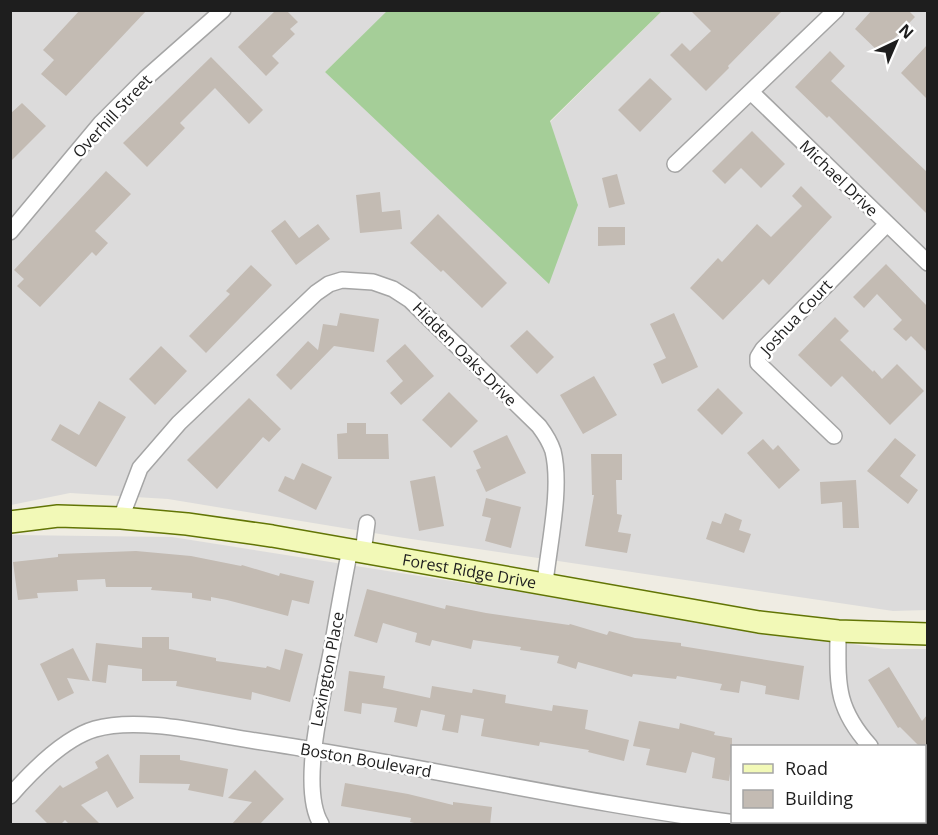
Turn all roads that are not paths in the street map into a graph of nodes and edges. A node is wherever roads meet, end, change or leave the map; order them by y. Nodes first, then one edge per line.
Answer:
1 (223, 10) edge
2 (836, 10) edge
3 (751, 92) junction
4 (675, 164) dead end
5 (887, 224) junction
6 (10, 232) edge
7 (927, 263) edge
8 (834, 436) dead end
9 (121, 518) junction
10 (10, 522) edge
11 (367, 523) dead end
12 (356, 550) junction
13 (545, 583) junction
14 (838, 631) junction
15 (927, 634) edge
16 (868, 745) edge
17 (315, 750) junction
18 (10, 796) edge
19 (657, 819) edge
20 (321, 825) edge
21 (743, 825) edge

1 - 6 street, Overhill Street
2 - 3 street
3 - 4 street
3 - 5 street, Michael Drive
5 - 7 street, Michael Drive
5 - 8 street, Joshua Court
9 - 10 main road, Forest Ridge Drive
9 - 12 main road, Forest Ridge Drive
9 - 13 street, Hidden Oaks Drive
11 - 12 street, Lexington Place
12 - 13 main road, Forest Ridge Drive
12 - 17 street, Lexington Place
13 - 14 main road, Forest Ridge Drive
14 - 15 main road, Forest Ridge Drive
14 - 16 street
17 - 18 street, Boston Boulevard
17 - 19 street, Boston Boulevard
17 - 20 street, Lexington Place
19 - 21 street, Boston Boulevard

